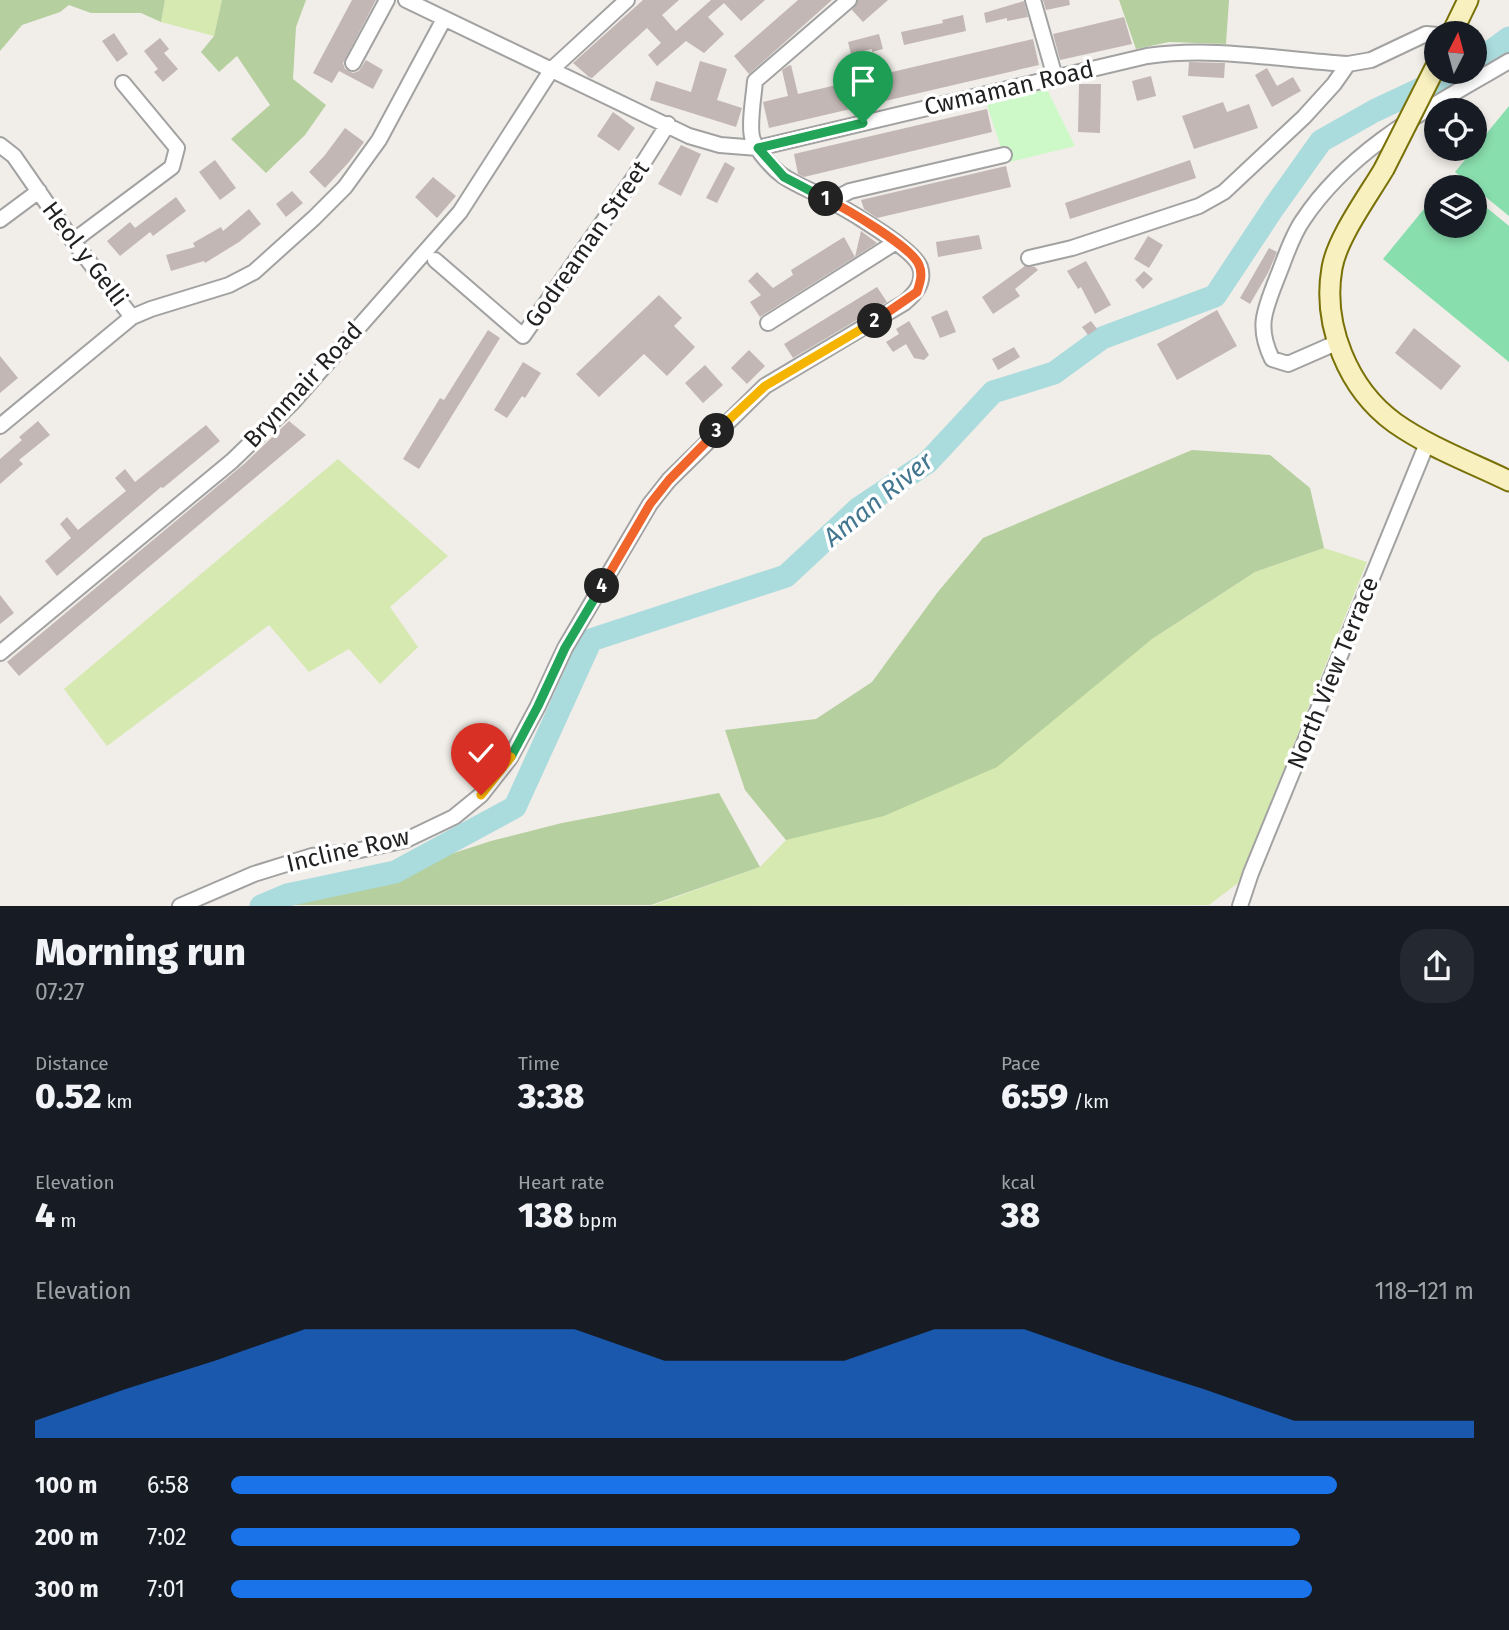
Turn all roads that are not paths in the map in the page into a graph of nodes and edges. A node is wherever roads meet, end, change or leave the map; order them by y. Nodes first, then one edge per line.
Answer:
1 (387, 0) edge
2 (406, 0) edge
3 (627, 0) edge
4 (849, 0) edge
5 (1033, 0) edge
6 (1468, 0) edge
7 (444, 19) junction
8 (1458, 21) edge
9 (1424, 35) edge
10 (1509, 61) edge
11 (353, 63) dead end
12 (1348, 64) junction
13 (552, 69) junction
14 (1055, 77) junction
15 (123, 83) dead end
16 (1427, 84) edge
17 (668, 124) junction
18 (0, 145) edge
19 (758, 148) junction
20 (1004, 155) dead end
21 (39, 191) junction
22 (831, 201) junction
23 (0, 219) edge
24 (72, 241) junction
25 (896, 242) junction
26 (1029, 258) dead end
27 (435, 261) dead end
28 (132, 317) junction
29 (768, 323) dead end
30 (1336, 343) junction
31 (0, 426) edge
32 (1428, 441) junction
33 (1509, 481) edge
34 (0, 653) edge
35 (180, 905) edge
36 (1240, 905) edge

1 - 11 street
2 - 7 street, Cwmaman Road
3 - 13 street, Brynmair Road
4 - 19 street
5 - 14 street
6 - 8 main road
7 - 13 street, Cwmaman Road
7 - 28 street
9 - 12 street, Cwmaman Road
10 - 30 street
12 - 14 street, Cwmaman Road
12 - 26 street
13 - 17 street, Cwmaman Road
13 - 34 street, Brynmair Road
14 - 19 street, Cwmaman Road
15 - 24 street
16 - 30 main road, bridge
17 - 19 street, Cwmaman Road
17 - 27 street, Godreaman Street
18 - 21 street, Heol y Gelli
19 - 22 street
20 - 22 street
21 - 23 street, Heol y Gelli
21 - 24 street, Heol y Gelli
22 - 25 street
24 - 28 street, Heol y Gelli
25 - 29 street
25 - 35 street, Incline Row
28 - 31 street
30 - 32 main road
32 - 33 main road
32 - 36 street, North View Terrace

